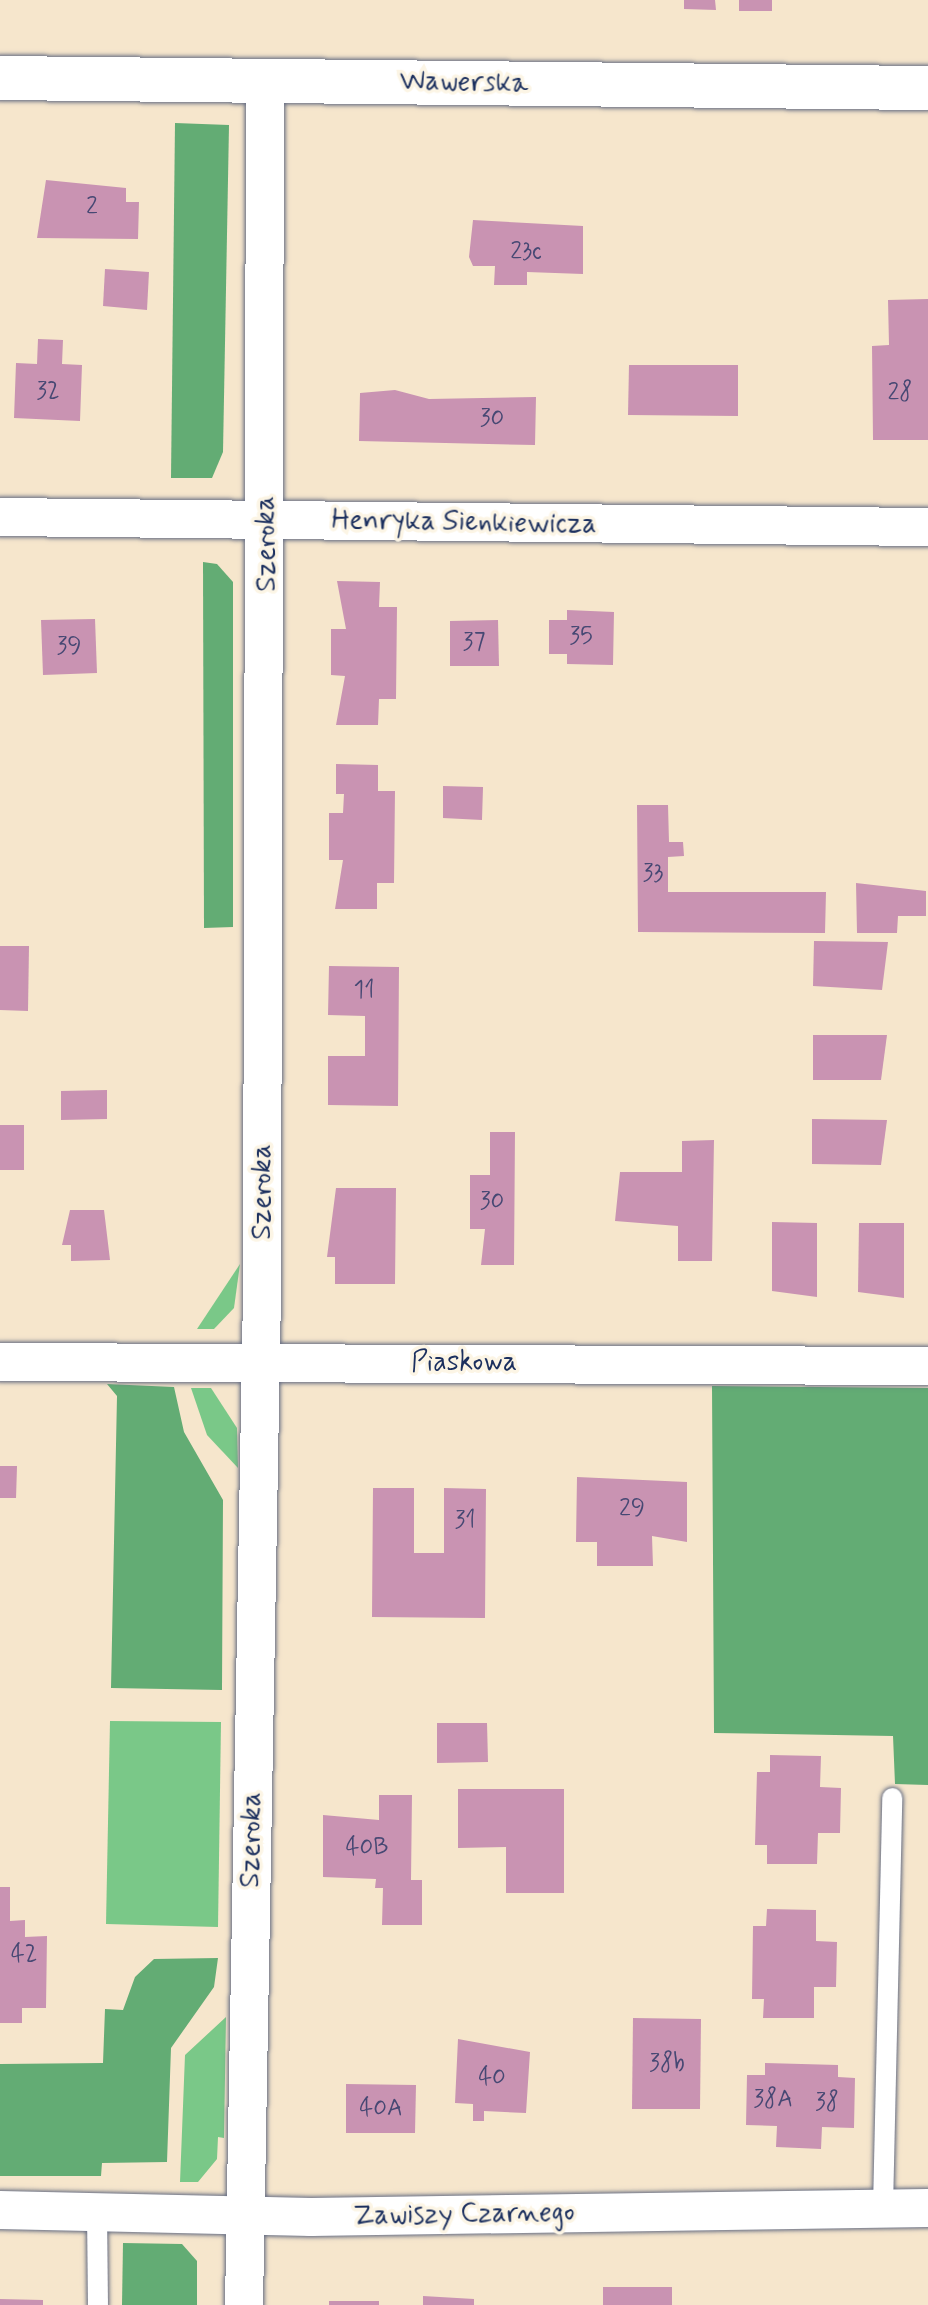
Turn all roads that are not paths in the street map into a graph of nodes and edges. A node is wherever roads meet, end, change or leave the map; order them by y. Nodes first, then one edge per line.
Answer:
1 (0, 78) edge
2 (265, 79) junction
3 (928, 88) edge
4 (0, 517) edge
5 (267, 521) junction
6 (928, 527) edge
7 (0, 1362) edge
8 (261, 1362) junction
9 (928, 1366) edge
10 (892, 1798) dead end
11 (883, 2208) junction
12 (928, 2208) edge
13 (0, 2210) edge
14 (97, 2211) junction
15 (245, 2214) junction
16 (98, 2305) edge
17 (244, 2305) edge

1 - 2 street, Wawerska
2 - 3 street, Wawerska
2 - 5 street, Szeroka
4 - 5 street, Henryka Sienkiewicza
5 - 6 street, Henryka Sienkiewicza
5 - 8 street, Szeroka
7 - 8 street, Piaskowa
8 - 9 street, Piaskowa
8 - 15 street, Szeroka
10 - 11 lane
11 - 12 street, Zawiszy Czarnego
11 - 15 street, Zawiszy Czarnego
13 - 14 street, Zawiszy Czarnego
14 - 15 street, Zawiszy Czarnego
14 - 16 lane
15 - 17 street, Szeroka

